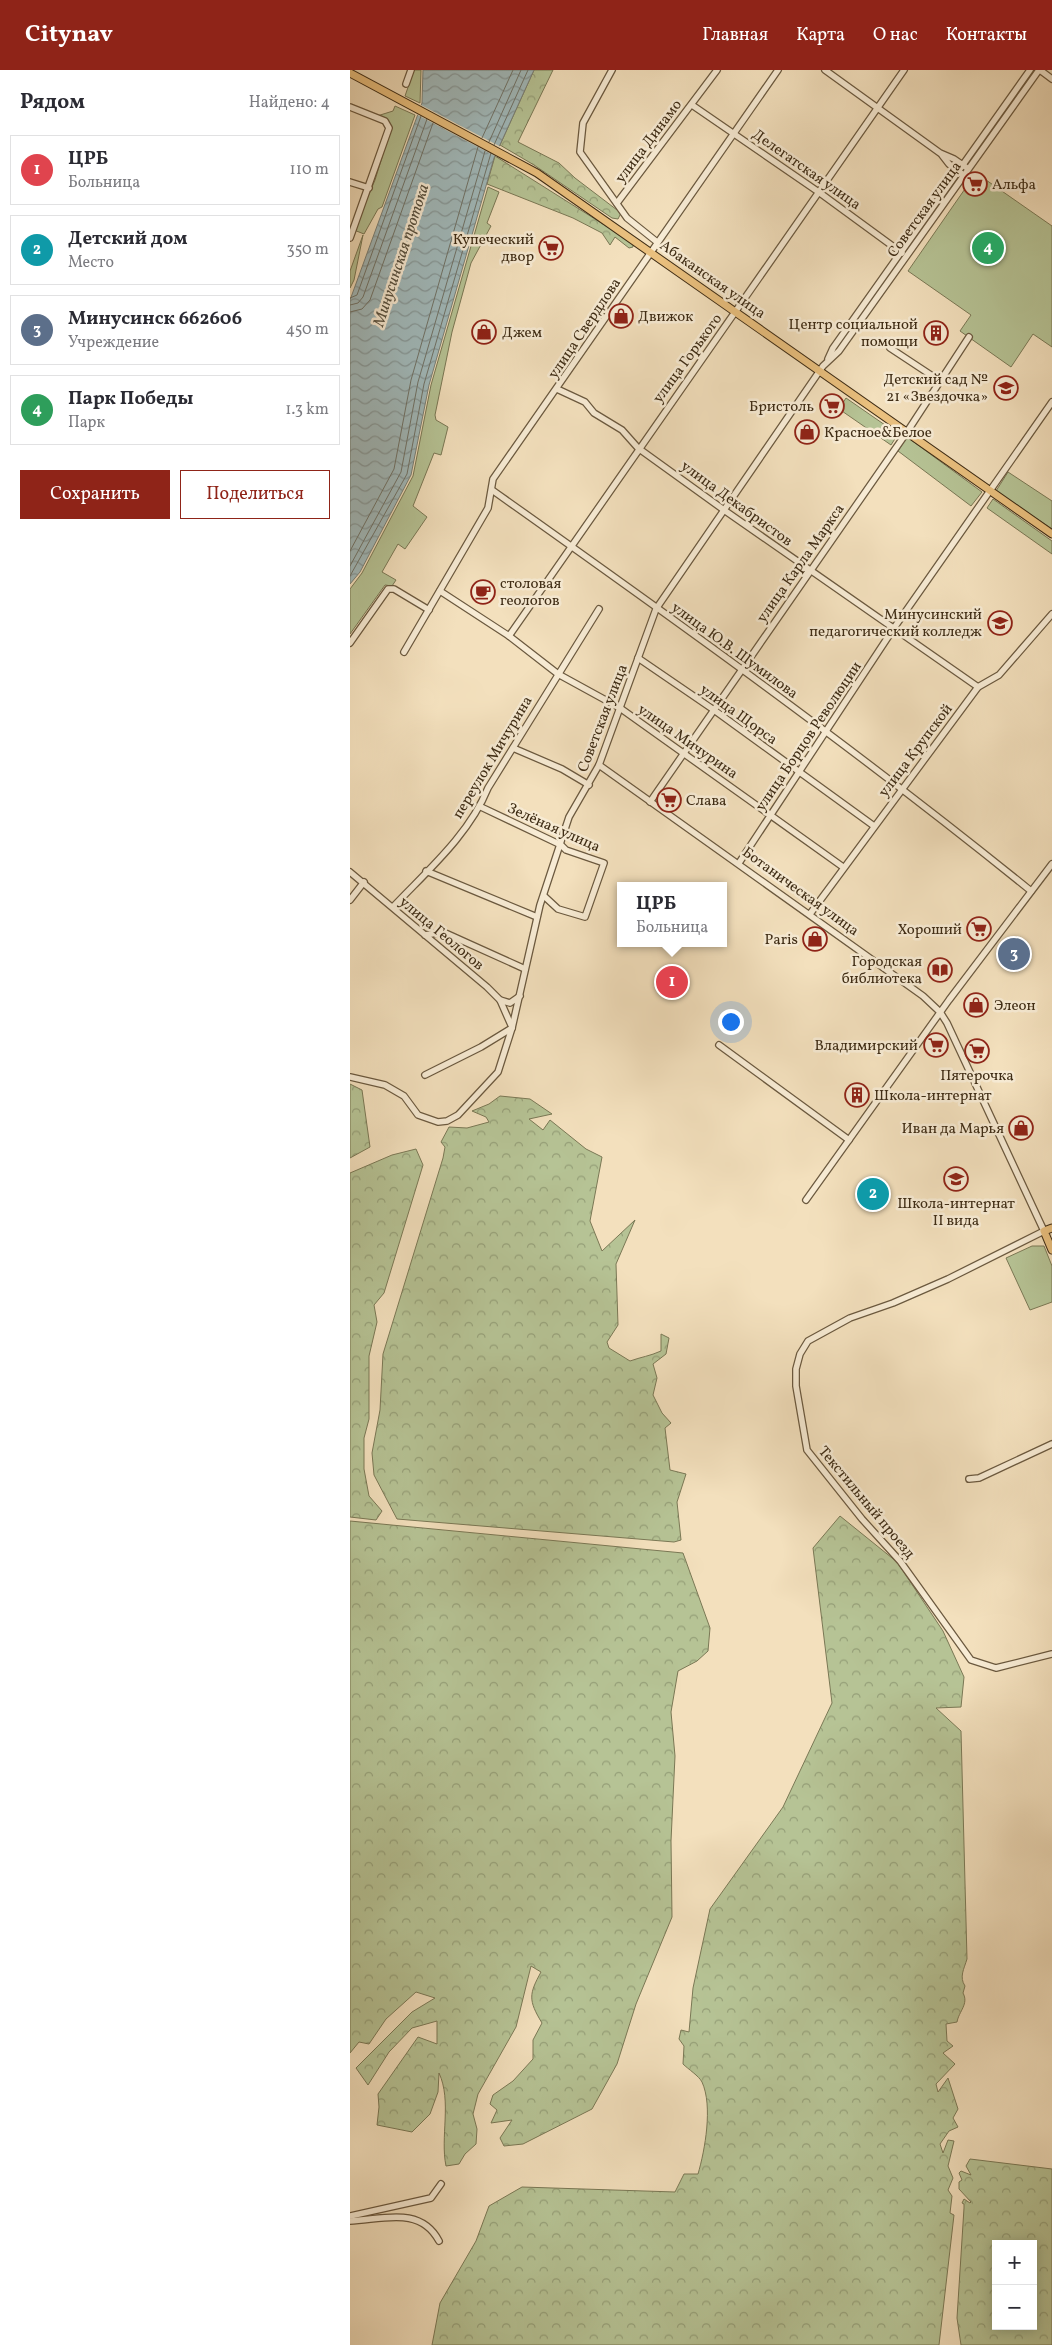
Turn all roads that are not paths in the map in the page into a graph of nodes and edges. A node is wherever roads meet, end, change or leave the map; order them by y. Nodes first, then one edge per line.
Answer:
1 (411, 70) edge
2 (612, 70) edge
3 (717, 70) edge
4 (778, 70) edge
5 (825, 70) edge
6 (904, 70) edge
7 (1030, 70) edge
8 (1039, 70) edge
9 (350, 73) edge
10 (1052, 78) edge
11 (406, 84) dead end
12 (692, 105) junction
13 (350, 107) edge
14 (877, 109) junction
15 (734, 134) junction
16 (940, 153) junction
17 (964, 165) junction
18 (970, 169) junction
19 (962, 174) junction
20 (350, 182) edge
21 (369, 188) junction
22 (820, 193) junction
23 (617, 203) junction
24 (350, 238) edge
25 (657, 242) junction
26 (650, 251) junction
27 (903, 254) junction
28 (735, 312) junction
29 (969, 337) dead end
30 (890, 348) dead end
31 (820, 371) junction
32 (940, 381) junction
33 (557, 389) junction
34 (1052, 402) edge
35 (907, 432) junction
36 (638, 448) junction
37 (492, 490) junction
38 (989, 490) junction
39 (724, 510) junction
40 (1052, 534) edge
41 (570, 545) junction
42 (810, 570) junction
43 (440, 591) junction
44 (599, 609) dead end
45 (656, 609) junction
46 (429, 610) junction
47 (1052, 614) edge
48 (894, 628) junction
49 (508, 636) junction
50 (350, 643) edge
51 (404, 652) dead end
52 (638, 658) junction
53 (742, 670) junction
54 (558, 674) junction
55 (978, 687) junction
56 (620, 708) junction
57 (714, 710) junction
58 (826, 732) junction
59 (513, 748) junction
60 (684, 752) junction
61 (599, 765) junction
62 (799, 772) junction
63 (589, 785) junction
64 (902, 789) junction
65 (650, 802) junction
66 (481, 806) junction
67 (770, 815) junction
68 (874, 826) junction
69 (561, 845) junction
70 (739, 863) junction
71 (1052, 864) edge
72 (844, 867) junction
73 (426, 871) junction
74 (350, 872) edge
75 (364, 882) junction
76 (1031, 891) junction
77 (544, 896) junction
78 (350, 900) edge
79 (393, 907) junction
80 (810, 914) junction
81 (537, 917) junction
82 (425, 935) junction
83 (525, 969) junction
84 (520, 996) junction
85 (500, 1000) junction
86 (940, 1012) junction
87 (512, 1028) junction
88 (719, 1045) dead end
89 (425, 1075) dead end
90 (350, 1077) edge
91 (849, 1140) junction
92 (806, 1200) dead end
93 (1052, 1228) edge
94 (1044, 1232) junction
95 (1052, 1250) edge
96 (1052, 1444) edge
97 (969, 1479) dead end
98 (1052, 1654) edge
99 (440, 2184) dead end
100 (350, 2216) edge
101 (350, 2221) edge
102 (439, 2241) dead end

1 - 11 street
2 - 23 street, Абаканская улица
3 - 12 street, улица Динамо
4 - 15 street, улица Свердлова
5 - 14 street
6 - 14 street, улица Горького
7 - 17 street, Советская улица
8 - 10 street
8 - 18 street, Советская улица
9 - 26 main road, Абаканская улица
12 - 15 street, Делегатская улица
12 - 23 street, улица Динамо
13 - 21 street
14 - 16 street
14 - 22 street, улица Горького
15 - 22 street, Делегатская улица
15 - 25 street, улица Свердлова
16 - 17 street
16 - 19 street
17 - 18 street
17 - 19 street, Советская улица
18 - 19 street, Советская улица
19 - 27 street, Советская улица
20 - 21 street
21 - 24 street
22 - 27 street, Делегатская улица
22 - 28 street, улица Горького
23 - 25 street, Абаканская улица
25 - 26 street, улица Свердлова
26 - 28 main road, Абаканская улица
26 - 33 street, улица Свердлова
27 - 31 street, Советская улица
28 - 31 main road, Абаканская улица
28 - 36 street, улица Горького
29 - 32 street, улица Карла Маркса
30 - 32 street
31 - 35 main road, Абаканская улица
31 - 39 street, Советская улица
32 - 35 street, улица Карла Маркса
33 - 36 street, улица Декабристов
33 - 37 street, улица Свердлова
34 - 38 street, улица Борцов Революции
35 - 38 main road, Абаканская улица
35 - 42 street, улица Карла Маркса
36 - 39 street, улица Декабристов
36 - 41 street, улица Горького
37 - 41 street, улица Ю.В. Шумилова
37 - 43 street, улица Свердлова
38 - 40 main road, Абаканская улица
38 - 48 street, улица Борцов Революции
39 - 42 street, улица Декабристов
39 - 45 street, Советская улица
41 - 45 street, улица Ю.В. Шумилова
41 - 49 street, улица Горького
42 - 48 street, улица Декабристов
42 - 53 street, улица Карла Маркса
43 - 46 street, улица Свердлова
43 - 49 street, улица Мичурина
44 - 54 street, переулок Мичурина
45 - 52 street, Советская улица
45 - 53 street, улица Ю.В. Шумилова
46 - 50 street
46 - 51 street, улица Свердлова
47 - 55 street, улица Крупской
48 - 55 street, улица Декабристов
48 - 58 street, улица Борцов Революции
49 - 54 street, улица Мичурина
52 - 56 street, Советская улица
52 - 57 street, улица Щорса
53 - 57 street, улица Карла Маркса
53 - 58 street, улица Ю.В. Шумилова
54 - 56 street, улица Мичурина
54 - 59 street, переулок Мичурина
55 - 64 street, улица Крупской
56 - 60 street, улица Мичурина
56 - 61 street, Советская улица
57 - 60 street, улица Карла Маркса
57 - 62 street, улица Щорса
58 - 62 street, улица Борцов Революции
58 - 64 street, улица Ю.В. Шумилова
59 - 63 street
59 - 66 street, переулок Мичурина
60 - 65 street, улица Карла Маркса
60 - 67 street, улица Мичурина
61 - 63 street, Советская улица
61 - 65 street, Ботаническая улица
62 - 67 street, улица Борцов Революции
62 - 68 street, улица Щорса
63 - 69 street, Советская улица
64 - 68 street, улица Крупской
64 - 76 street, улица Ю.В. Шумилова
65 - 70 street, Ботаническая улица
66 - 69 street, Зелёная улица
66 - 73 street, переулок Мичурина
67 - 70 street, улица Борцов Революции
67 - 72 street, улица Мичурина
68 - 72 street, улица Крупской
69 - 77 street, Советская улица
69 - 77 street, Зелёная улица
70 - 80 street, Ботаническая улица
71 - 76 street
72 - 80 street, улица Крупской
73 - 79 street, переулок Мичурина
73 - 81 street
74 - 75 street, улица Геологов
75 - 78 street
75 - 79 street, улица Геологов
76 - 86 street
77 - 81 street, Советская улица
79 - 82 street, улица Геологов
80 - 86 street, Ботаническая улица
81 - 83 street, Советская улица
82 - 83 street
82 - 85 street, улица Геологов
83 - 84 street, Советская улица
84 - 85 street
84 - 87 street, Советская улица
85 - 87 street
86 - 91 street
86 - 94 street, Ботаническая улица
87 - 89 street
87 - 90 street, Советская улица
88 - 91 street
91 - 92 street
93 - 94 main road
94 - 95 main road, Ботаническая улица
94 - 98 street, Текстильный проезд
96 - 97 street
99 - 100 street
101 - 102 street

